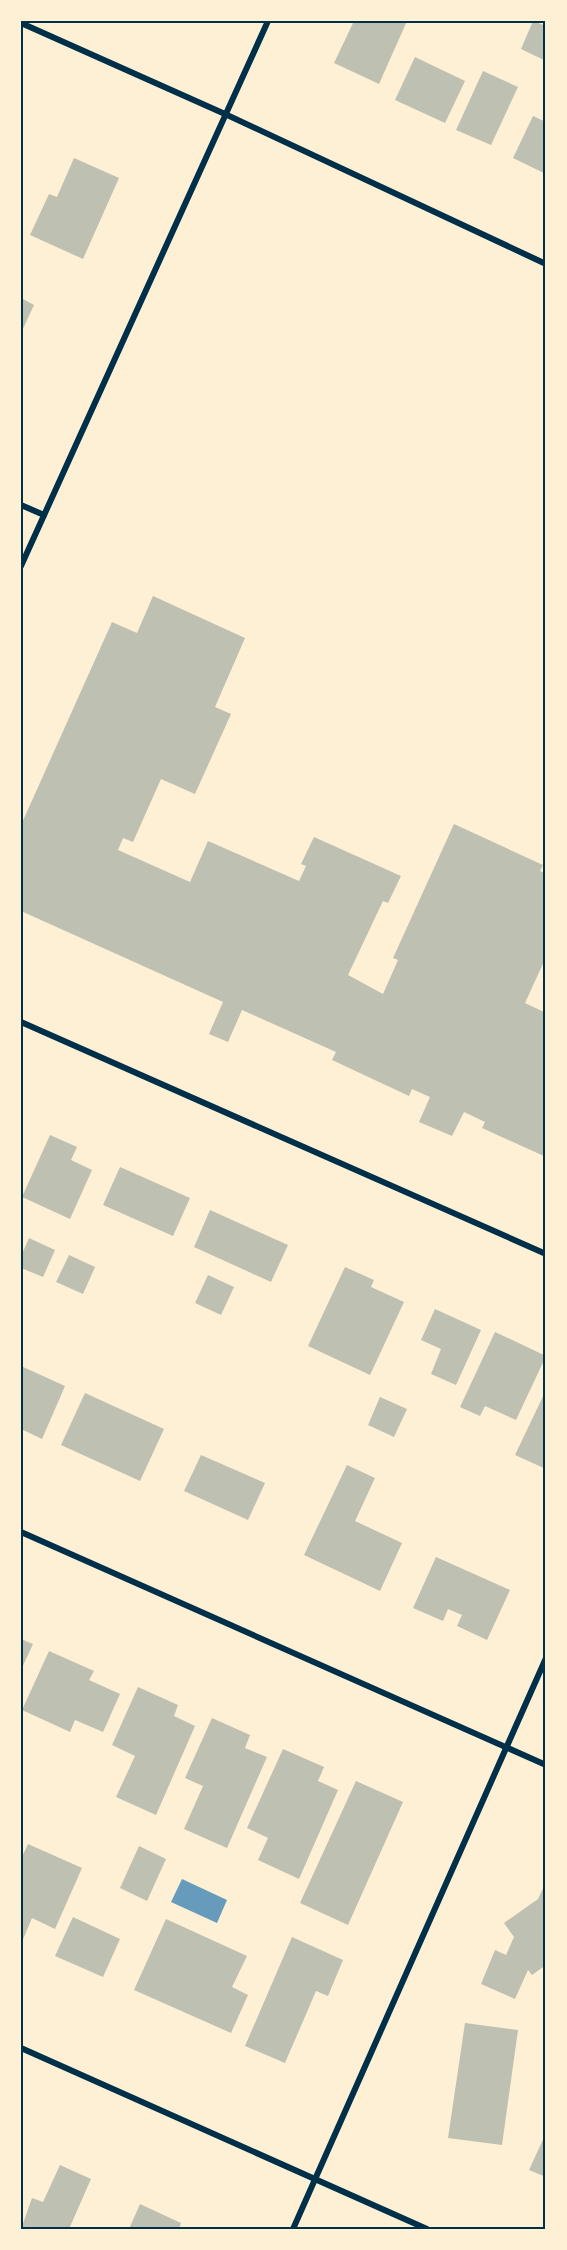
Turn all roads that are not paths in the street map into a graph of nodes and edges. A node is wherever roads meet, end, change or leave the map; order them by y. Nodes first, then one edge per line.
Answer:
1 (268, 21) edge
2 (21, 23) edge
3 (225, 114) junction
4 (546, 264) edge
5 (21, 505) edge
6 (44, 515) junction
7 (21, 566) edge
8 (21, 1022) edge
9 (546, 1254) edge
10 (21, 1532) edge
11 (546, 1658) edge
12 (505, 1747) junction
13 (546, 1765) edge
14 (21, 2048) edge
15 (315, 2179) junction
16 (293, 2229) edge
17 (427, 2229) edge

1 - 3 street
2 - 3 street
3 - 4 street
3 - 6 street
5 - 6 street
6 - 7 street
8 - 9 street
10 - 12 street
11 - 12 street
12 - 13 street
12 - 15 street
14 - 15 street
15 - 16 street
15 - 17 street

